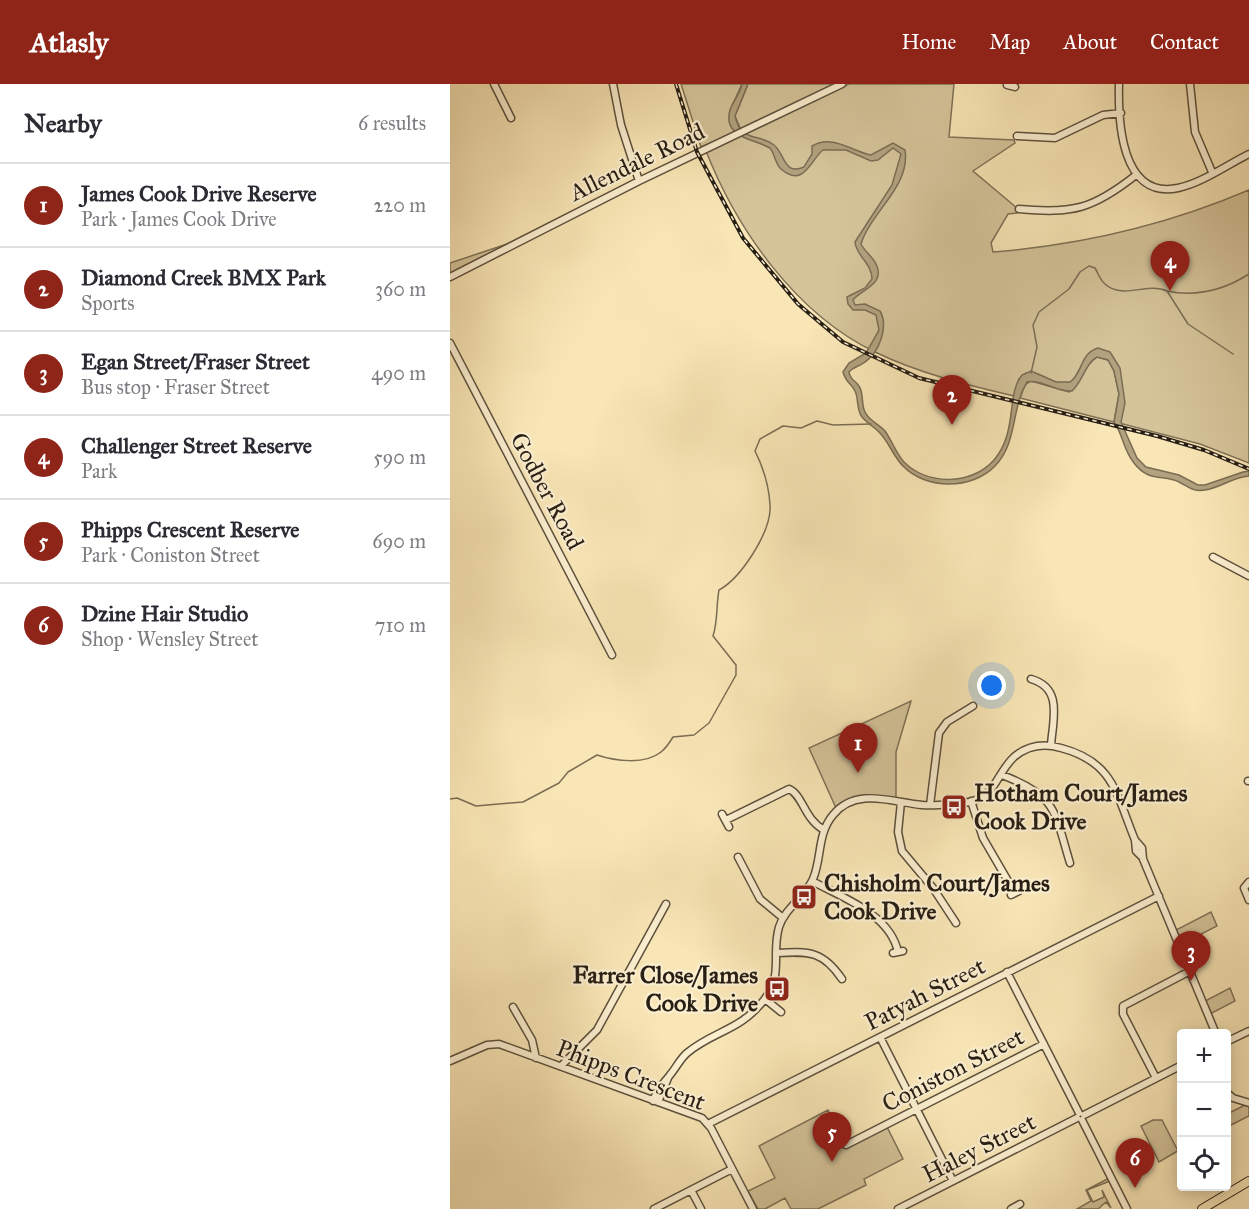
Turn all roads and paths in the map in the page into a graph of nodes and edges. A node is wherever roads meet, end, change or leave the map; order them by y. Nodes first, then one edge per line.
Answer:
1 (494, 84) edge
2 (613, 84) edge
3 (843, 84) edge
4 (1119, 84) edge
5 (1190, 84) edge
6 (1121, 113) junction
7 (511, 118) dead end
8 (1017, 136) dead end
9 (1249, 154) edge
10 (1212, 172) junction
11 (1136, 175) junction
12 (639, 181) junction
13 (1019, 209) dead end
14 (450, 277) edge
15 (450, 343) edge
16 (1214, 557) dead end
17 (1249, 576) edge
18 (612, 655) dead end
19 (1031, 679) dead end
20 (973, 706) dead end
21 (1051, 745) junction
22 (1002, 775) junction
23 (971, 801) junction
24 (902, 802) junction
25 (930, 805) junction
26 (726, 820) dead end
27 (824, 830) junction
28 (738, 857) dead end
29 (1070, 863) dead end
30 (812, 881) junction
31 (1249, 882) edge
32 (1015, 893) dead end
33 (1159, 896) junction
34 (1249, 900) edge
35 (666, 904) dead end
36 (783, 918) junction
37 (956, 923) dead end
38 (898, 952) dead end
39 (777, 953) junction
40 (1190, 971) junction
41 (1007, 972) junction
42 (842, 979) dead end
43 (765, 999) junction
44 (513, 1007) dead end
45 (782, 1011) dead end
46 (1214, 1029) edge
47 (1249, 1031) edge
48 (880, 1037) junction
49 (1231, 1040) edge
50 (1044, 1044) junction
51 (536, 1058) junction
52 (450, 1061) edge
53 (561, 1066) junction
54 (1177, 1068) edge
55 (1156, 1078) junction
56 (1231, 1097) edge
57 (656, 1101) junction
58 (1249, 1103) edge
59 (916, 1109) junction
60 (1081, 1116) junction
61 (708, 1124) junction
62 (846, 1145) dead end
63 (732, 1169) junction
64 (953, 1181) junction
65 (1249, 1181) edge
66 (691, 1190) junction
67 (1020, 1204) dead end
68 (654, 1209) edge
69 (701, 1209) edge
70 (753, 1209) edge
71 (898, 1209) edge
72 (1011, 1209) edge
73 (1127, 1209) edge
74 (1202, 1209) edge

1 - 7 street
2 - 12 street
3 - 12 street, Allendale Road
4 - 6 street
5 - 10 street
6 - 8 street
6 - 11 street
9 - 10 street
10 - 11 street
11 - 13 street
12 - 14 street, Allendale Road
15 - 18 street, Godber Road
16 - 17 street
19 - 21 street
20 - 25 street
21 - 22 street
21 - 33 street
22 - 23 street
22 - 29 street
23 - 25 street
23 - 32 street
24 - 25 street
24 - 27 street
24 - 37 street
26 - 27 street
27 - 30 street
28 - 36 street
30 - 36 street
30 - 38 street
31 - 34 street
33 - 40 street
33 - 41 street, Patyah Street
35 - 53 street
36 - 39 street
39 - 42 street
39 - 43 street
40 - 46 street
40 - 55 street
41 - 48 street, Patyah Street
41 - 50 street
43 - 45 street
43 - 57 street
44 - 51 street
47 - 49 street
48 - 59 street
48 - 61 street, Patyah Street
50 - 59 street, Coniston Street
50 - 60 street
51 - 52 street, Phipps Crescent
51 - 53 street, Phipps Crescent
53 - 57 street, Phipps Crescent
54 - 55 street, Haley Street
55 - 60 street, Haley Street
56 - 58 street
57 - 61 street, Phipps Crescent
59 - 62 street, Coniston Street
59 - 64 street
60 - 64 street, Haley Street
60 - 73 street
61 - 63 street, Phipps Crescent
63 - 66 street
63 - 70 street, Phipps Crescent
64 - 71 street, Haley Street
65 - 74 main road
66 - 68 street
66 - 69 street
67 - 72 street

